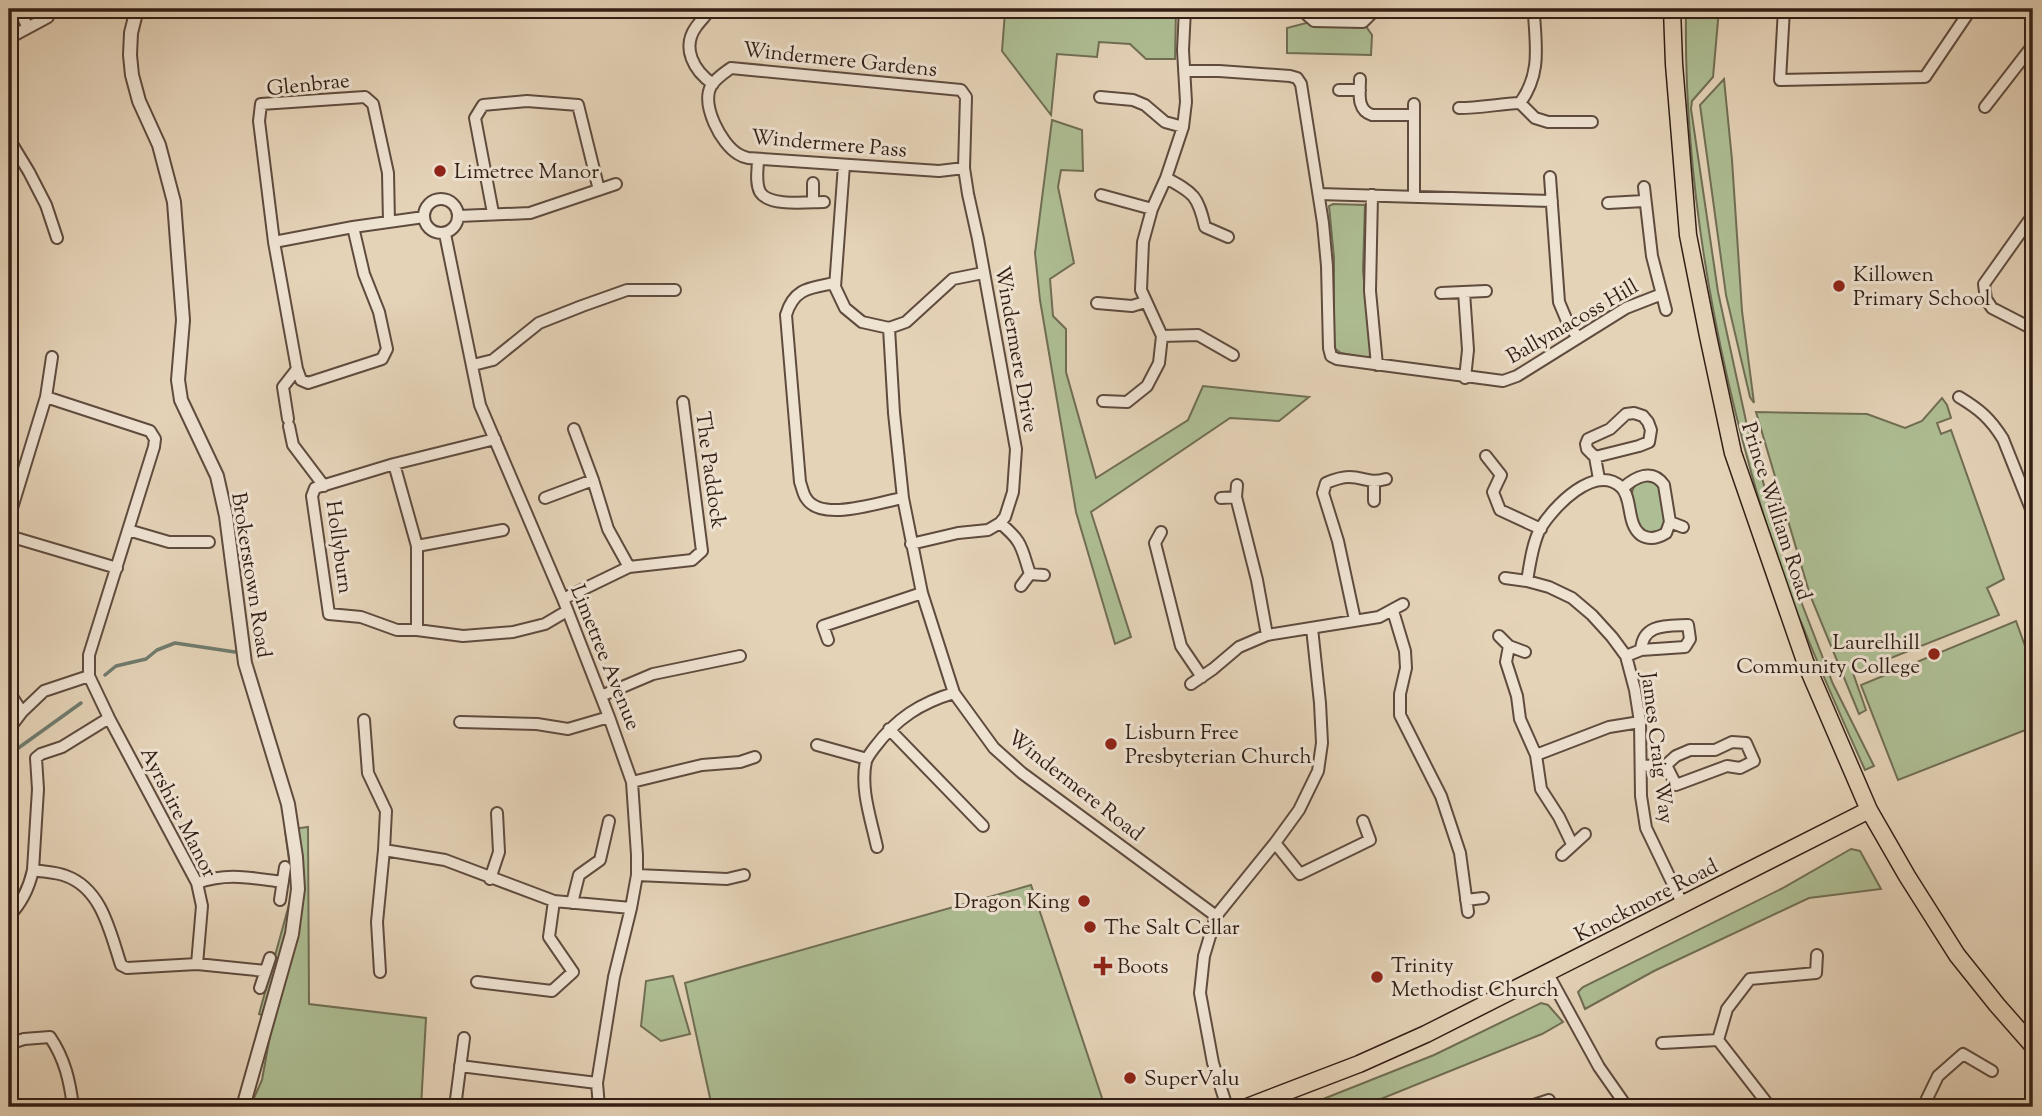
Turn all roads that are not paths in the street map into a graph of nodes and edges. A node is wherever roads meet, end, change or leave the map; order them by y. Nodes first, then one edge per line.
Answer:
1 (19, 9) edge
2 (137, 9) edge
3 (709, 9) edge
4 (1185, 9) edge
5 (1307, 9) edge
6 (1376, 9) edge
7 (1636, 9) edge
8 (1672, 9) edge
9 (1784, 9) edge
10 (1970, 9) edge
11 (1533, 11) edge
12 (48, 17) dead end
13 (28, 28) junction
14 (9, 38) edge
15 (2033, 45) edge
16 (1184, 71) junction
17 (716, 81) junction
18 (961, 90) joint
19 (1339, 90) dead end
20 (1100, 97) dead end
21 (1520, 103) junction
22 (1985, 107) dead end
23 (1459, 108) dead end
24 (1592, 122) dead end
25 (1183, 127) junction
26 (9, 139) edge
27 (758, 159) junction
28 (844, 164) junction
29 (964, 168) junction
30 (1550, 177) dead end
31 (1166, 178) junction
32 (813, 183) dead end
33 (616, 184) dead end
34 (1644, 187) dead end
35 (599, 190) junction
36 (1319, 194) junction
37 (1101, 195) dead end
38 (1372, 195) junction
39 (1414, 197) junction
40 (1552, 201) junction
41 (1644, 201) junction
42 (1608, 203) dead end
43 (1152, 209) junction
44 (493, 214) junction
45 (459, 216) junction
46 (424, 217) junction
47 (2033, 217) edge
48 (389, 222) junction
49 (353, 227) junction
50 (445, 233) junction
51 (1228, 237) dead end
52 (57, 238) dead end
53 (274, 242) junction
54 (983, 273) junction
55 (835, 283) junction
56 (675, 290) dead end
57 (1486, 291) dead end
58 (1464, 292) junction
59 (1441, 293) dead end
60 (1662, 294) junction
61 (1145, 302) junction
62 (1097, 303) dead end
63 (1666, 310) dead end
64 (889, 328) junction
65 (2033, 328) edge
66 (1162, 335) junction
67 (1578, 338) junction
68 (1233, 355) dead end
69 (52, 357) dead end
70 (473, 365) junction
71 (1377, 365) junction
72 (297, 369) junction
73 (1465, 378) junction
74 (46, 397) junction
75 (1959, 397) dead end
76 (1102, 401) dead end
77 (682, 402) dead end
78 (574, 429) dead end
79 (495, 439) junction
80 (1486, 456) dead end
81 (1595, 457) junction
82 (394, 464) junction
83 (1599, 479) junction
84 (593, 480) junction
85 (324, 486) junction
86 (1623, 488) junction
87 (545, 498) dead end
88 (903, 498) junction
89 (1222, 498) dead end
90 (1374, 501) dead end
91 (2033, 514) edge
92 (9, 518) edge
93 (1670, 522) junction
94 (1000, 523) junction
95 (1683, 527) dead end
96 (1541, 529) junction
97 (128, 530) junction
98 (503, 530) dead end
99 (1161, 532) dead end
100 (9, 536) edge
101 (209, 542) dead end
102 (911, 544) junction
103 (417, 546) junction
104 (629, 567) junction
105 (117, 568) junction
106 (1030, 574) junction
107 (1044, 575) dead end
108 (1505, 578) dead end
109 (1527, 581) junction
110 (1021, 586) dead end
111 (922, 593) junction
112 (563, 599) junction
113 (567, 611) junction
114 (1355, 620) junction
115 (1312, 628) junction
116 (417, 630) junction
117 (1267, 635) junction
118 (1499, 636) dead end
119 (828, 640) dead end
120 (1509, 646) junction
121 (1641, 650) dead end
122 (1525, 652) dead end
123 (740, 656) dead end
124 (1626, 656) junction
125 (89, 677) junction
126 (1202, 677) junction
127 (1191, 684) dead end
128 (9, 692) edge
129 (954, 693) junction
130 (601, 696) junction
131 (22, 712) junction
132 (609, 717) junction
133 (109, 718) junction
134 (364, 720) dead end
135 (460, 722) dead end
136 (1640, 722) junction
137 (9, 729) edge
138 (889, 729) junction
139 (817, 745) dead end
140 (1535, 755) junction
141 (755, 757) dead end
142 (867, 759) junction
143 (1666, 765) junction
144 (1641, 766) junction
145 (632, 782) junction
146 (1870, 810) junction
147 (498, 813) dead end
148 (609, 821) dead end
149 (1363, 821) dead end
150 (983, 826) dead end
151 (1585, 835) dead end
152 (1275, 843) junction
153 (1572, 844) junction
154 (877, 846) dead end
155 (384, 850) junction
156 (1562, 855) dead end
157 (285, 867) dead end
158 (33, 870) junction
159 (637, 875) junction
160 (744, 875) dead end
161 (491, 879) junction
162 (283, 882) junction
163 (197, 883) junction
164 (1483, 898) dead end
165 (280, 900) dead end
166 (1466, 900) junction
167 (554, 901) junction
168 (572, 904) junction
169 (1683, 905) junction
170 (631, 908) junction
171 (1468, 912) dead end
172 (9, 916) edge
173 (1216, 916) junction
174 (1817, 954) dead end
175 (270, 958) dead end
176 (197, 964) junction
177 (265, 971) junction
178 (380, 972) dead end
179 (1548, 974) junction
180 (477, 982) dead end
181 (260, 988) dead end
182 (464, 1038) dead end
183 (1718, 1040) junction
184 (1662, 1043) dead end
185 (9, 1044) edge
186 (2033, 1046) edge
187 (460, 1066) junction
188 (1992, 1071) dead end
189 (597, 1083) junction
190 (1549, 1100) dead end
191 (73, 1107) edge
192 (243, 1107) edge
193 (456, 1107) edge
194 (599, 1107) edge
195 (1227, 1107) edge
196 (1247, 1107) edge
197 (1528, 1107) edge
198 (1627, 1107) edge
199 (1770, 1107) edge
200 (1923, 1107) edge

1 - 13 street
2 - 192 street, Brokerstown Road
3 - 17 street
4 - 16 street
5 - 6 street
7 - 11 street
8 - 146 main road, Prince William Road
9 - 10 street
11 - 21 street
12 - 13 street
13 - 14 street
15 - 22 street
16 - 25 street
16 - 36 street, Ballymacoss Hill
17 - 18 street, Windermere Gardens
17 - 27 street, Windermere Pass
18 - 29 street, Windermere Drive
19 - 39 street
20 - 25 street
21 - 23 street
21 - 24 street
25 - 31 street
26 - 52 street
27 - 28 street, Windermere Pass
27 - 32 street
28 - 29 street, Windermere Pass
28 - 55 street
29 - 54 street, Windermere Drive
30 - 40 street
31 - 43 street
31 - 51 street
33 - 35 street
34 - 41 street, Ballymacoss Hill
35 - 44 street
35 - 44 street
36 - 38 street
36 - 71 street, Ballymacoss Hill
37 - 43 street
38 - 39 street
38 - 71 street
39 - 40 street
40 - 67 street
41 - 42 street
41 - 60 street, Ballymacoss Hill
43 - 61 street
44 - 45 street
45 - 46 street
45 - 50 street
46 - 48 street
46 - 50 street
47 - 65 street
48 - 49 street
48 - 53 street, Glenbrae
49 - 53 street
49 - 72 street
50 - 70 street, Limetree Avenue
53 - 72 street, Glenbrae
54 - 64 street
54 - 94 street, Windermere Drive
55 - 64 street
55 - 88 street
56 - 70 street
57 - 58 street
58 - 59 street
58 - 73 street
60 - 63 street, Ballymacoss Hill
60 - 67 street, Ballymacoss Hill
61 - 62 street
61 - 66 street
64 - 88 street, Windermere Road
66 - 68 street
66 - 76 street
67 - 73 street, Ballymacoss Hill
69 - 74 street
70 - 79 street, Limetree Avenue
71 - 73 street, Ballymacoss Hill
72 - 85 street, Hollyburn
74 - 92 street
74 - 97 street
75 - 91 street
77 - 104 street, The Paddock
78 - 84 street
79 - 82 street, Hollyburn
79 - 112 street, Limetree Avenue
80 - 96 street
81 - 81 street
81 - 83 street
82 - 85 street, Hollyburn
82 - 103 street
83 - 86 street
83 - 96 street
84 - 87 street
84 - 104 street
85 - 116 street, Hollyburn
86 - 93 street
86 - 93 street
88 - 102 street, Windermere Road
89 - 117 street
90 - 114 street
93 - 95 street
94 - 102 street
94 - 106 street
96 - 109 street
97 - 101 street
97 - 105 street
98 - 103 street
99 - 126 street
100 - 105 street
102 - 111 street, Windermere Road
103 - 116 street
104 - 112 street, The Paddock
105 - 125 street
106 - 107 street
106 - 110 street
108 - 109 street, James Craig Way
109 - 124 street, James Craig Way
111 - 119 street
111 - 129 street, Windermere Road
112 - 113 street, Limetree Avenue
113 - 116 street, Hollyburn
113 - 130 street, Limetree Avenue
114 - 115 street
114 - 166 street
115 - 117 street
115 - 152 street
117 - 126 street
118 - 120 street
120 - 122 street
120 - 140 street
121 - 124 street
123 - 130 street
124 - 136 street, James Craig Way
125 - 131 street
125 - 133 street, Ayrshire Manor
126 - 127 street
128 - 131 street
129 - 138 street
129 - 173 street, Windermere Road
130 - 132 street, Limetree Avenue
131 - 137 street
132 - 135 street
132 - 145 street, Limetree Avenue
133 - 158 street
133 - 163 street, Ayrshire Manor
134 - 155 street
136 - 140 street
136 - 144 street, James Craig Way
138 - 142 street
138 - 150 street
139 - 142 street
140 - 153 street
141 - 145 street
142 - 154 street
143 - 143 street
143 - 144 street
144 - 169 street, James Craig Way
145 - 159 street, Limetree Avenue
146 - 169 main road, Knockmore Road
146 - 186 main road, Prince William Road
147 - 161 street
148 - 168 street
149 - 152 street
151 - 153 street
152 - 173 street
153 - 156 street
155 - 161 street
155 - 178 street
157 - 162 street
158 - 172 street
158 - 176 street
159 - 160 street
159 - 170 street, Limetree Avenue
161 - 167 street
162 - 163 street
162 - 165 street
163 - 176 street, Ayrshire Manor
164 - 166 street
166 - 171 street
167 - 168 street
167 - 180 street
168 - 170 street
169 - 179 main road, Knockmore Road
170 - 189 street, Limetree Avenue
173 - 195 street
174 - 183 street
175 - 177 street
176 - 177 street
177 - 181 street
179 - 196 main road, Knockmore Road
179 - 198 street
182 - 187 street
183 - 184 street
183 - 199 street
185 - 191 street
187 - 189 street
187 - 193 street
188 - 200 street
189 - 194 street, Limetree Avenue
190 - 197 street

